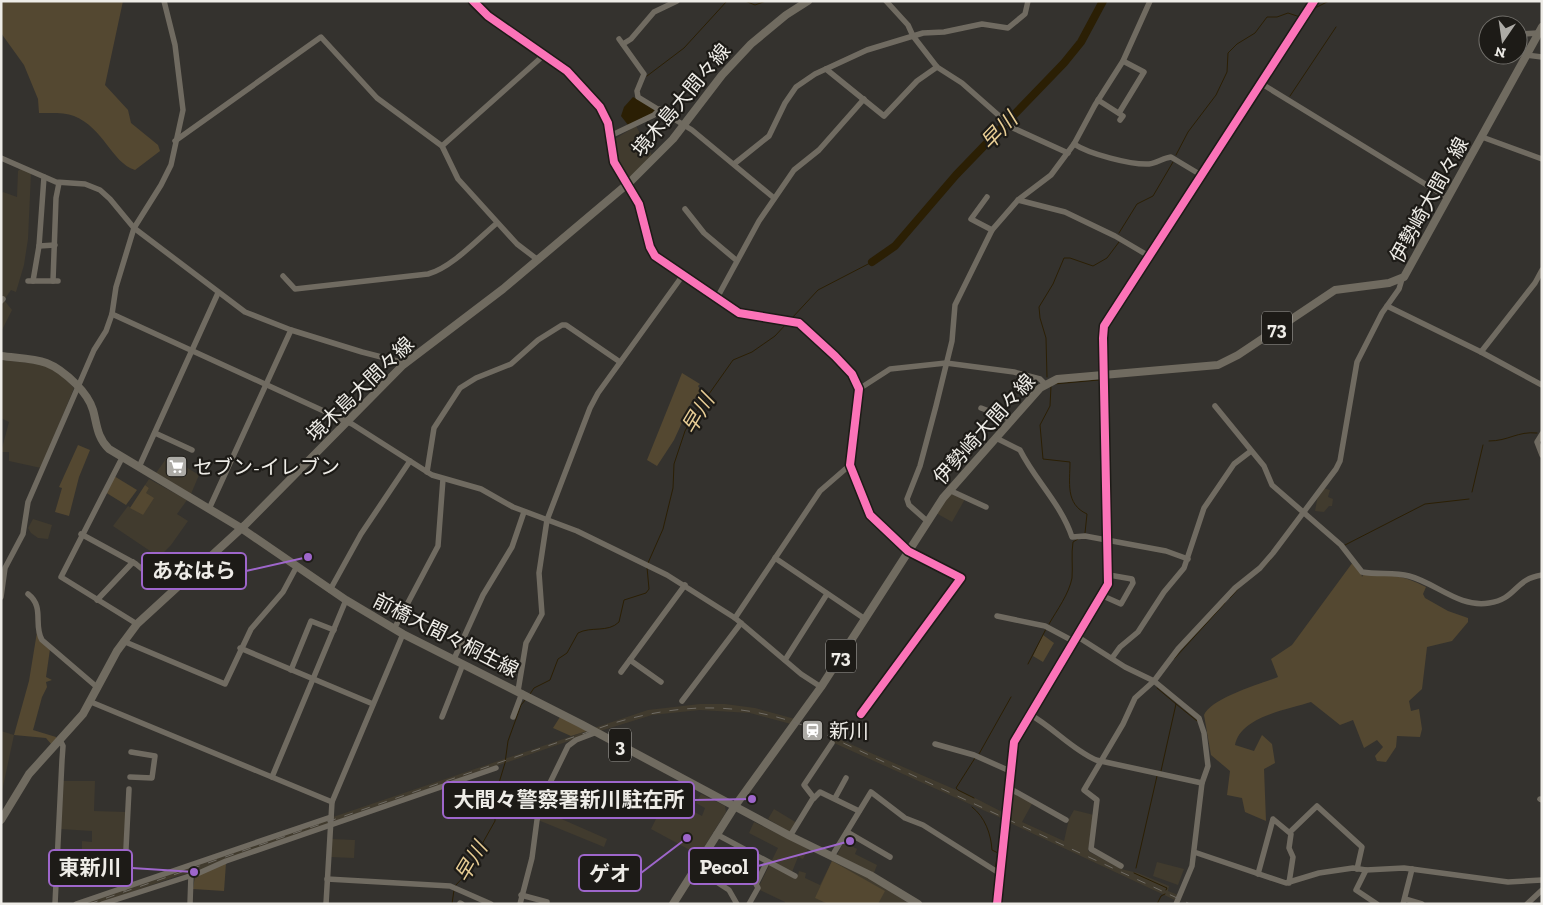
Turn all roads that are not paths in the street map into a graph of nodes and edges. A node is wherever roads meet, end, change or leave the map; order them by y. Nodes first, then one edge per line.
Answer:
1 (164, 1) edge
2 (473, 1) edge
3 (677, 1) edge
4 (886, 1) edge
5 (1028, 1) edge
6 (1150, 1) edge
7 (1314, 1) edge
8 (803, 2) edge
9 (1540, 30) edge
10 (913, 36) junction
11 (1528, 52) edge
12 (544, 55) junction
13 (1528, 56) edge
14 (1542, 57) edge
15 (1123, 61) junction
16 (1521, 65) edge
17 (938, 67) junction
18 (826, 68) junction
19 (1262, 84) junction
20 (864, 99) junction
21 (1098, 100) junction
22 (660, 110) junction
23 (1119, 114) junction
24 (1120, 120) dead end
25 (684, 124) junction
26 (610, 136) junction
27 (1482, 137) junction
28 (175, 141) junction
29 (1074, 144) junction
30 (442, 146) junction
31 (1068, 153) junction
32 (1, 158) edge
33 (1542, 159) edge
34 (734, 164) junction
35 (1202, 175) junction
36 (44, 177) junction
37 (59, 183) junction
38 (628, 184) junction
39 (987, 197) dead end
40 (774, 198) junction
41 (1448, 198) junction
42 (1018, 200) junction
43 (685, 209) dead end
44 (497, 224) junction
45 (134, 228) junction
46 (992, 230) junction
47 (55, 245) junction
48 (39, 246) junction
49 (1149, 256) junction
50 (538, 260) junction
51 (736, 260) junction
52 (1542, 270) edge
53 (684, 275) junction
54 (283, 276) dead end
55 (1402, 279) junction
56 (218, 293) junction
57 (717, 298) junction
58 (1387, 306) junction
59 (112, 314) junction
60 (291, 330) junction
61 (192, 351) junction
62 (1480, 352) junction
63 (1, 356) edge
64 (620, 362) junction
65 (946, 363) junction
66 (403, 364) junction
67 (1104, 376) junction
68 (1044, 384) junction
69 (267, 385) junction
70 (1542, 385) edge
71 (78, 387) junction
72 (859, 388) junction
73 (1216, 406) dead end
74 (981, 408) dead end
75 (1011, 421) junction
76 (347, 422) junction
77 (155, 433) junction
78 (1542, 434) edge
79 (996, 438) junction
80 (192, 450) dead end
81 (1251, 451) junction
82 (1542, 455) edge
83 (122, 458) junction
84 (410, 460) junction
85 (850, 465) junction
86 (138, 467) junction
87 (427, 472) junction
88 (442, 479) junction
89 (950, 490) junction
90 (986, 507) dead end
91 (209, 509) junction
92 (1304, 511) junction
93 (524, 512) junction
94 (547, 520) junction
95 (927, 521) junction
96 (241, 528) junction
97 (81, 534) junction
98 (1108, 541) junction
99 (908, 551) junction
100 (775, 558) junction
101 (1188, 559) junction
102 (133, 562) junction
103 (297, 566) junction
104 (1109, 574) junction
105 (1542, 575) edge
106 (154, 579) dead end
107 (2, 584) edge
108 (685, 585) junction
109 (330, 590) junction
110 (28, 594) dead end
111 (827, 594) junction
112 (1, 596) edge
113 (1103, 596) junction
114 (98, 600) junction
115 (346, 600) junction
116 (997, 616) dead end
117 (735, 618) junction
118 (865, 619) junction
119 (741, 623) junction
120 (136, 624) junction
121 (394, 629) junction
122 (334, 630) junction
123 (403, 634) junction
124 (1076, 639) junction
125 (123, 641) junction
126 (240, 648) junction
127 (1112, 658) junction
128 (454, 660) junction
129 (630, 660) junction
130 (785, 660) junction
131 (463, 664) junction
132 (291, 670) junction
133 (621, 672) dead end
134 (313, 679) junction
135 (1154, 681) junction
136 (661, 682) dead end
137 (820, 687) junction
138 (98, 688) junction
139 (523, 694) junction
140 (682, 701) dead end
141 (91, 702) junction
142 (373, 704) junction
143 (861, 714) dead end
144 (1030, 714) junction
145 (442, 717) dead end
146 (513, 717) dead end
147 (597, 732) junction
148 (60, 740) junction
149 (832, 743) dead end
150 (935, 744) dead end
151 (132, 752) dead end
152 (1101, 761) junction
153 (496, 768) dead end
154 (1010, 770) junction
155 (130, 777) dead end
156 (272, 777) junction
157 (846, 778) dead end
158 (1202, 783) junction
159 (1009, 788) junction
160 (130, 789) dead end
161 (814, 798) junction
162 (835, 798) junction
163 (332, 802) junction
164 (734, 806) junction
165 (859, 811) junction
166 (331, 817) junction
167 (1, 820) edge
168 (1066, 820) dead end
169 (330, 825) junction
170 (847, 832) junction
171 (1290, 832) junction
172 (716, 834) junction
173 (790, 836) junction
174 (1194, 852) junction
175 (832, 856) junction
176 (890, 857) dead end
177 (767, 862) junction
178 (1121, 866) dead end
179 (695, 868) junction
180 (1357, 869) junction
181 (1412, 869) junction
182 (1366, 870) junction
183 (999, 873) junction
184 (1258, 874) junction
185 (191, 875) junction
186 (795, 876) dead end
187 (327, 879) junction
188 (1542, 880) edge
189 (1289, 883) junction
190 (124, 888) junction
191 (1542, 890) edge
192 (521, 895) junction
193 (122, 896) junction
194 (1404, 901) edge
195 (547, 902) dead end
196 (54, 904) edge
197 (76, 904) edge
198 (102, 904) edge
199 (123, 904) edge
200 (190, 904) edge
201 (326, 904) edge
202 (491, 904) edge
203 (520, 904) edge
204 (673, 904) edge
205 (737, 904) edge
206 (749, 904) edge
207 (918, 904) edge
208 (997, 904) edge
209 (1176, 904) edge
210 (1377, 904) edge
211 (1422, 904) edge
212 (1527, 904) edge

1 - 28 street
2 - 12 street
3 - 22 street
4 - 10 street
5 - 10 street
6 - 15 street
7 - 19 street
8 - 25 main road, 境木島大間々線
9 - 11 main road, 伊勢崎大間々線
10 - 17 street
10 - 18 street
12 - 26 street
12 - 30 street
13 - 14 street
15 - 21 street
15 - 23 street
16 - 27 main road, 伊勢崎大間々線
17 - 20 street
17 - 31 street
18 - 20 street
18 - 34 street
19 - 35 street
19 - 41 street
20 - 40 street
21 - 23 street
21 - 29 street
22 - 25 street
22 - 26 street
23 - 24 street
25 - 34 street
25 - 38 main road, 境木島大間々線
26 - 38 street
27 - 33 street
27 - 41 main road, 伊勢崎大間々線
28 - 30 street
28 - 45 street
29 - 31 street
29 - 35 street
30 - 44 street
31 - 42 street
32 - 36 street
34 - 40 street
35 - 49 street
36 - 37 street
36 - 48 street
37 - 45 street
37 - 47 street
38 - 50 main road, 境木島大間々線
38 - 53 street
39 - 46 street
40 - 51 street
41 - 55 main road, 伊勢崎大間々線
42 - 46 street
42 - 49 street
43 - 51 street
44 - 50 street
44 - 54 street
45 - 56 street
45 - 59 street
46 - 65 street
47 - 48 street
47 - 48 street
49 - 67 street
50 - 66 main road, 境木島大間々線
51 - 57 street
52 - 62 street
53 - 57 street
53 - 64 street
55 - 58 street
55 - 67 main road, 伊勢崎大間々線 / 73
56 - 60 street
56 - 61 street
57 - 72 street
58 - 62 street
58 - 92 street
59 - 61 street
59 - 71 street
60 - 66 street
60 - 69 street
61 - 69 street
61 - 77 street
62 - 70 street
63 - 71 main road, 前橋大間々桐生線 / 3
64 - 87 street
64 - 94 street
65 - 68 street
65 - 72 street
65 - 95 street
66 - 76 main road, 境木島大間々線
67 - 68 main road, 伊勢崎大間々線 / 73
67 - 98 street
68 - 75 main road, 伊勢崎大間々線 / 73
69 - 76 street
69 - 91 street
71 - 83 main road, 前橋大間々桐生線 / 3
71 - 107 street
72 - 85 street
73 - 81 street
74 - 75 street
75 - 79 main road, 伊勢崎大間々線 / 73
76 - 84 street
76 - 96 main road, 境木島大間々線
77 - 80 street
77 - 86 street
78 - 82 street
79 - 89 main road, 伊勢崎大間々線 / 73
79 - 98 street
81 - 92 street
81 - 101 street
83 - 86 main road, 前橋大間々桐生線 / 3
83 - 97 street
84 - 87 street
84 - 109 street
85 - 99 street
85 - 100 street
86 - 91 main road, 前橋大間々桐生線 / 3
87 - 88 street
88 - 93 street
88 - 121 street
89 - 90 street
89 - 95 main road, 伊勢崎大間々線 / 73
91 - 96 main road, 前橋大間々桐生線 / 3
92 - 105 street
92 - 135 street
93 - 94 street
93 - 128 street
94 - 108 street
94 - 139 street
95 - 99 main road, 伊勢崎大間々線 / 73
96 - 103 main road, 前橋大間々桐生線 / 3
96 - 120 main road, 境木島大間々線
97 - 102 street
97 - 114 street
98 - 101 street
98 - 104 street
99 - 118 main road, 伊勢崎大間々線 / 73
99 - 143 street
100 - 111 street
100 - 117 street
101 - 127 street
102 - 106 street
102 - 114 street
103 - 109 main road, 前橋大間々桐生線 / 3
103 - 126 street
104 - 113 street
104 - 113 street
107 - 112 street
108 - 117 street
108 - 129 street
109 - 115 main road, 前橋大間々桐生線 / 3
110 - 138 street
111 - 118 street
111 - 130 street
113 - 124 street
114 - 120 street
115 - 121 main road, 前橋大間々桐生線 / 3
115 - 122 street
116 - 124 street
117 - 119 street
118 - 137 main road, 伊勢崎大間々線 / 73
119 - 130 street
119 - 140 street
120 - 125 main road, 境木島大間々線
121 - 123 main road, 前橋大間々桐生線 / 3
122 - 132 street
122 - 134 street
123 - 128 main road, 前橋大間々桐生線 / 3
123 - 142 street
124 - 127 street
124 - 144 street
125 - 126 street
125 - 138 main road, 境木島大間々線
126 - 132 street
127 - 135 street
128 - 131 main road, 前橋大間々桐生線 / 3
129 - 133 street
129 - 136 street
130 - 137 street
131 - 139 main road, 前橋大間々桐生線 / 3
131 - 145 street
132 - 134 street
134 - 142 street
134 - 156 street
135 - 152 street
135 - 158 street
137 - 164 main road, 伊勢崎大間々線 / 73
138 - 141 main road, 境木島大間々線
139 - 146 street
139 - 147 main road, 前橋大間々桐生線 / 3
141 - 148 main road, 境木島大間々線
141 - 156 street
142 - 163 street
144 - 152 street
144 - 154 street
147 - 164 main road, 前橋大間々桐生線 / 3
147 - 192 street
148 - 167 main road, 境木島大間々線
148 - 196 street
149 - 161 street
150 - 154 street
151 - 155 street
152 - 158 street
152 - 178 street
153 - 169 street
154 - 159 street
156 - 163 street
157 - 162 street
158 - 174 street
159 - 168 street
159 - 183 street
160 - 190 street
161 - 162 street
161 - 173 street
162 - 165 street
163 - 166 street
164 - 172 main road, 伊勢崎大間々線 / 73
164 - 173 main road, 前橋大間々桐生線 / 3
165 - 170 street
165 - 183 street
166 - 169 street
166 - 190 street
169 - 185 street
169 - 187 street
170 - 175 street
170 - 176 street
171 - 180 street
171 - 184 street
171 - 189 street
172 - 177 street
172 - 179 main road, 伊勢崎大間々線 / 73
173 - 175 main road, 前橋大間々桐生線 / 3
174 - 184 street
174 - 209 street
175 - 207 main road, 前橋大間々桐生線 / 3
177 - 186 street
177 - 206 street
179 - 204 main road, 伊勢崎大間々線 / 73
179 - 205 street
180 - 182 street
180 - 189 street
181 - 182 street
181 - 188 street
181 - 194 street
182 - 210 street
183 - 208 street
184 - 189 street
185 - 193 street
185 - 200 street
187 - 201 street
187 - 202 street
190 - 197 street
191 - 212 street
192 - 195 street
192 - 203 street
193 - 198 street
193 - 199 street
194 - 211 street

